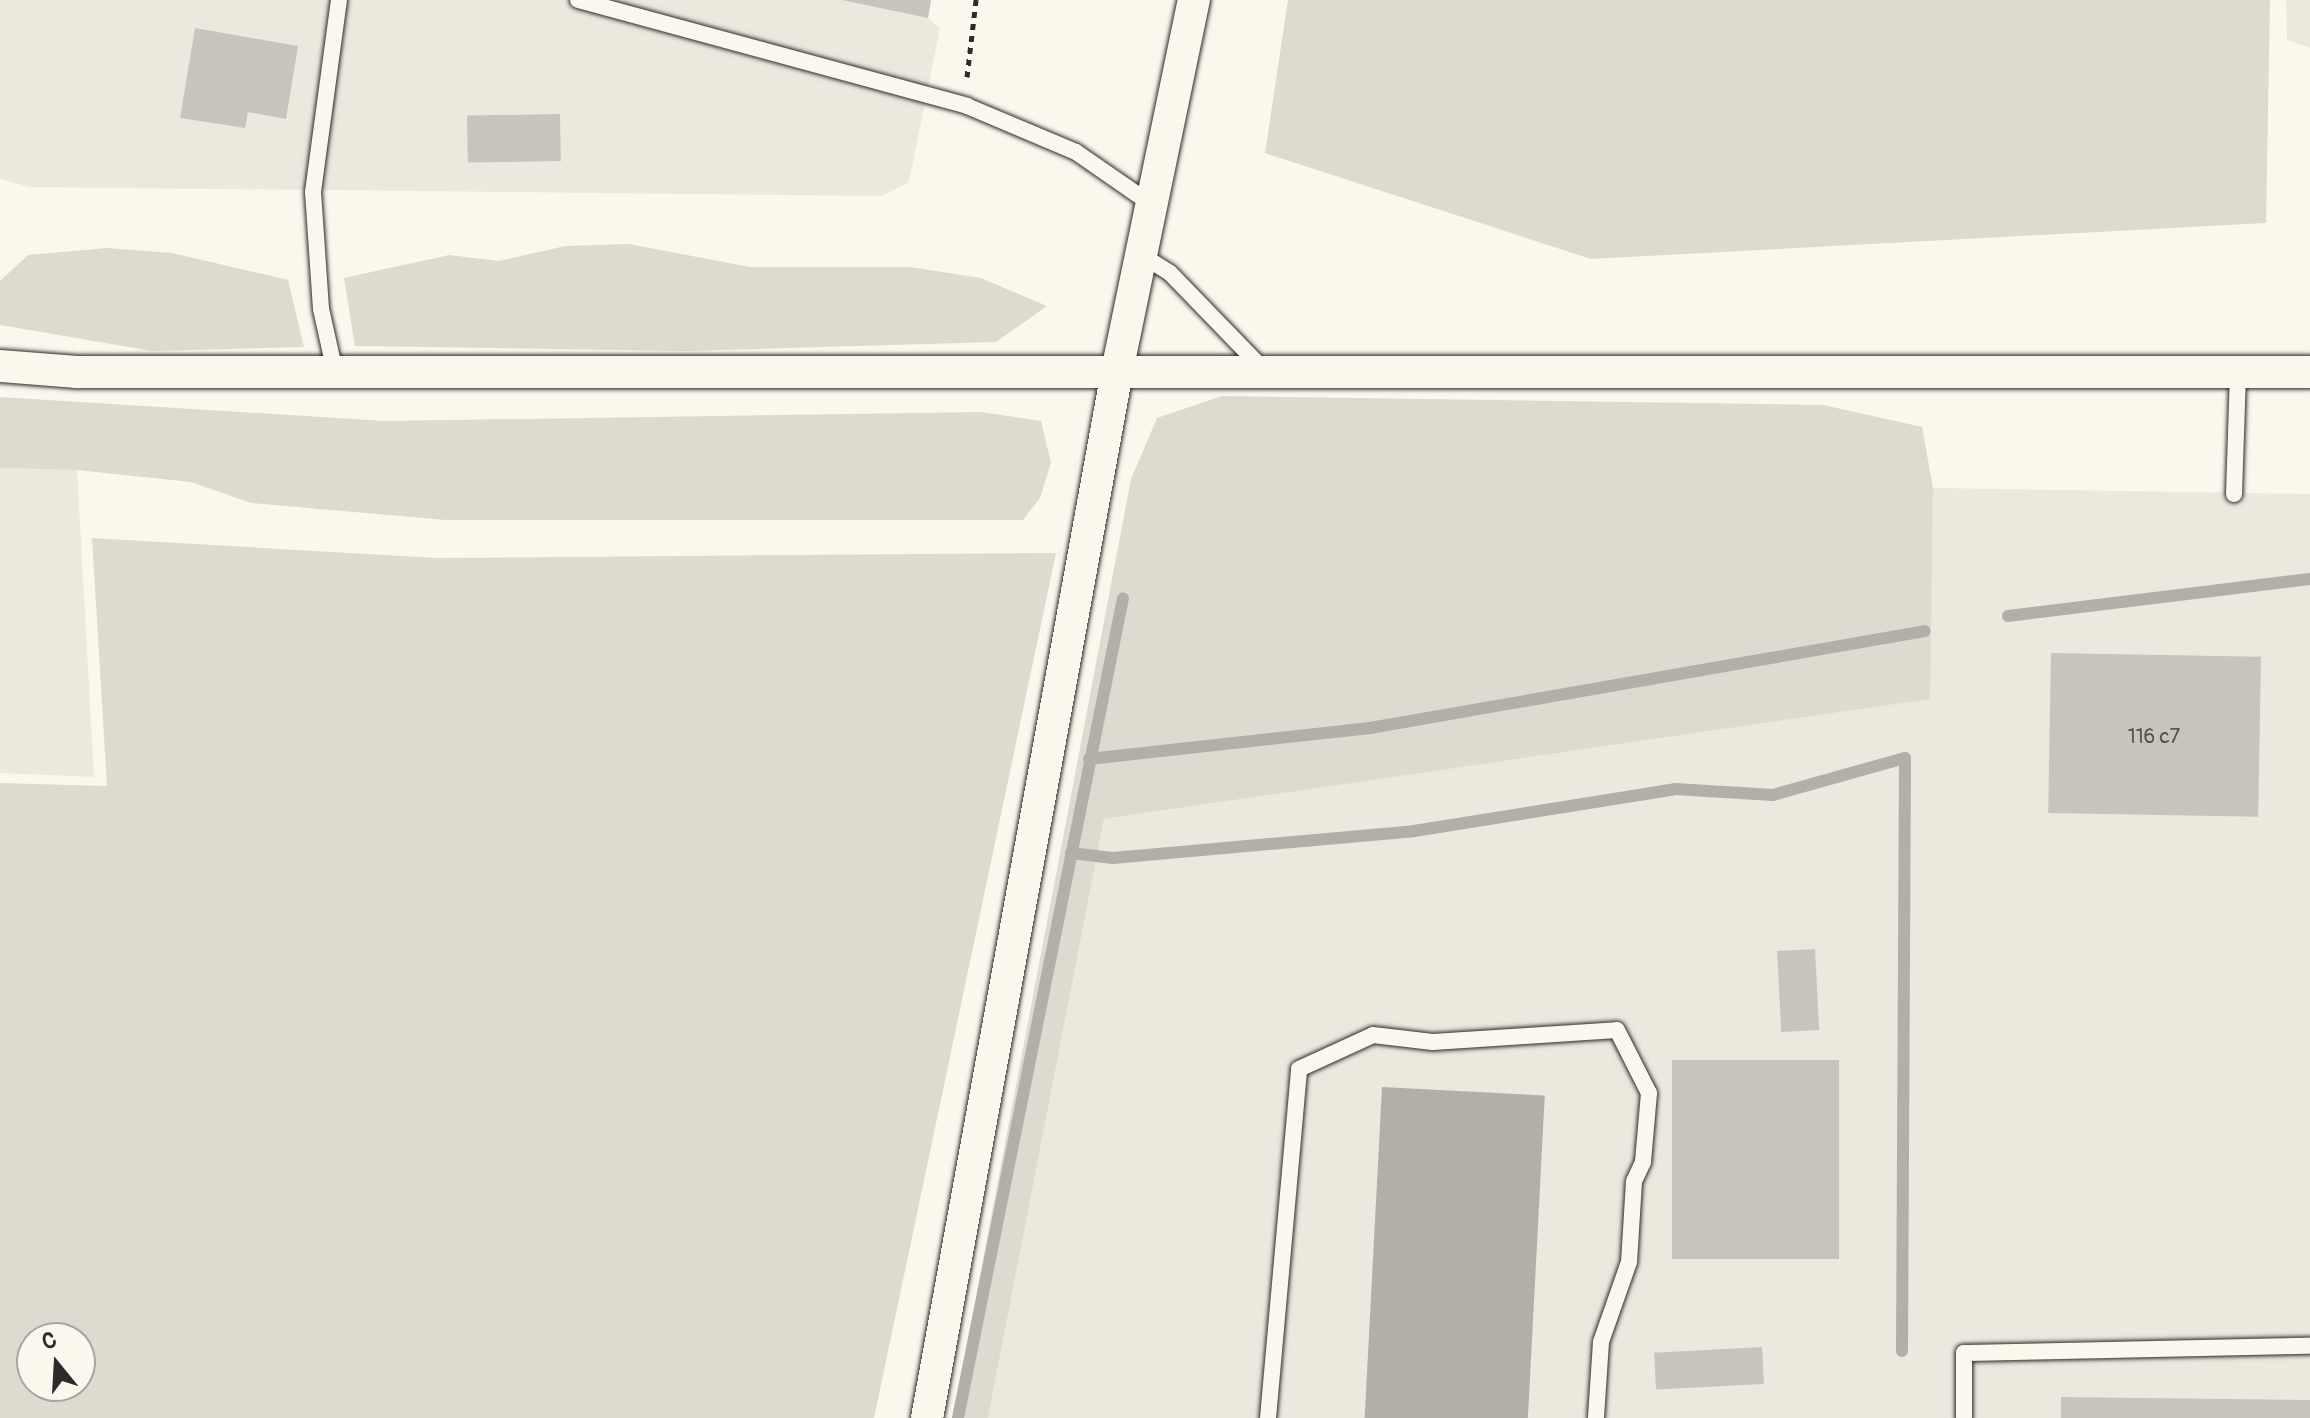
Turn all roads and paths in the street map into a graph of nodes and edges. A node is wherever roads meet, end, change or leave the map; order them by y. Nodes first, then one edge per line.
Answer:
1 (339, 0) edge
2 (578, 0) edge
3 (976, 0) edge
4 (1194, 0) edge
5 (967, 106) junction
6 (1154, 206) junction
7 (1143, 256) junction
8 (0, 366) edge
9 (1264, 370) junction
10 (1117, 371) junction
11 (335, 372) junction
12 (2238, 372) junction
13 (2310, 372) edge
14 (2234, 494) dead end
15 (2310, 1346) edge
16 (927, 1418) edge
17 (1268, 1418) edge
18 (1596, 1418) edge
19 (1964, 1418) edge

1 - 11 lane
2 - 5 lane
3 - 5 path
4 - 6 street
5 - 6 lane
6 - 7 street
7 - 9 lane
7 - 10 street
8 - 11 street
9 - 10 street
9 - 12 street
10 - 11 street
10 - 16 street
12 - 13 street
12 - 14 lane
15 - 19 lane
17 - 18 lane

